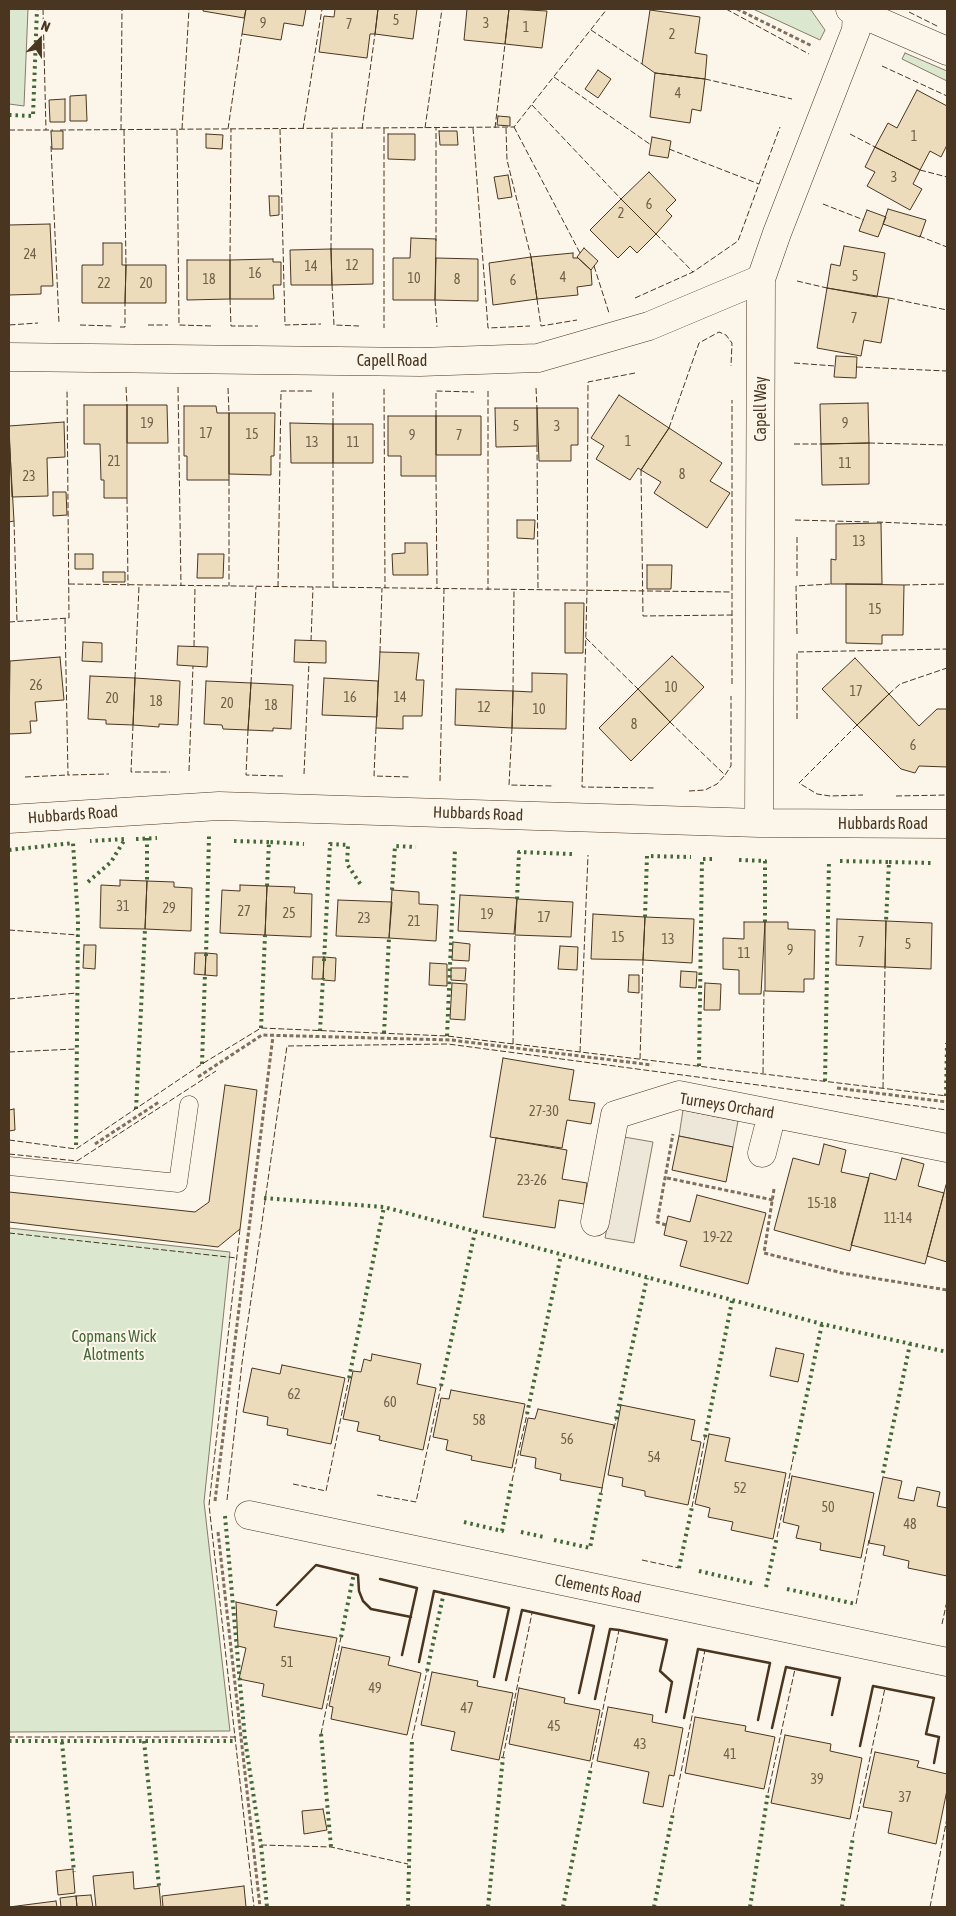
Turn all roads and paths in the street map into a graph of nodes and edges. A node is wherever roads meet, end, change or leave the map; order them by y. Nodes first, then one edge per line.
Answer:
1 (737, 9) edge
2 (854, 10) edge
3 (947, 51) edge
4 (844, 62) junction
5 (761, 279) junction
6 (9, 357) edge
7 (9, 819) edge
8 (759, 823) junction
9 (947, 824) edge
10 (273, 1036) junction
11 (655, 1066) dead end
12 (190, 1082) dead end
13 (830, 1087) dead end
14 (679, 1095) junction
15 (165, 1098) dead end
16 (947, 1102) edge
17 (189, 1105) dead end
18 (772, 1114) junction
19 (93, 1146) dead end
20 (947, 1148) edge
21 (762, 1153) dead end
22 (9, 1166) edge
23 (667, 1178) junction
24 (774, 1189) dead end
25 (773, 1200) junction
26 (595, 1222) dead end
27 (666, 1225) dead end
28 (947, 1290) edge
29 (215, 1503) dead end
30 (249, 1516) dead end
31 (217, 1523) dead end
32 (947, 1662) edge
33 (260, 1907) edge

1 - 4 path
2 - 3 street
2 - 4 street, Capell Way
4 - 5 street, Capell Way
5 - 6 street, Capell Road
5 - 8 street, Capell Way
7 - 8 street, Hubbards Road
8 - 9 street, Hubbards Road
10 - 11 path
10 - 12 path
10 - 29 path
13 - 16 path
14 - 18 street, Turneys Orchard
14 - 23 path
14 - 26 street, Turneys Orchard
15 - 19 path
17 - 22 lane
18 - 20 street, Turneys Orchard
18 - 21 street
23 - 25 path
23 - 27 path
24 - 25 path
25 - 28 path
30 - 32 street, Clements Road
31 - 33 path

